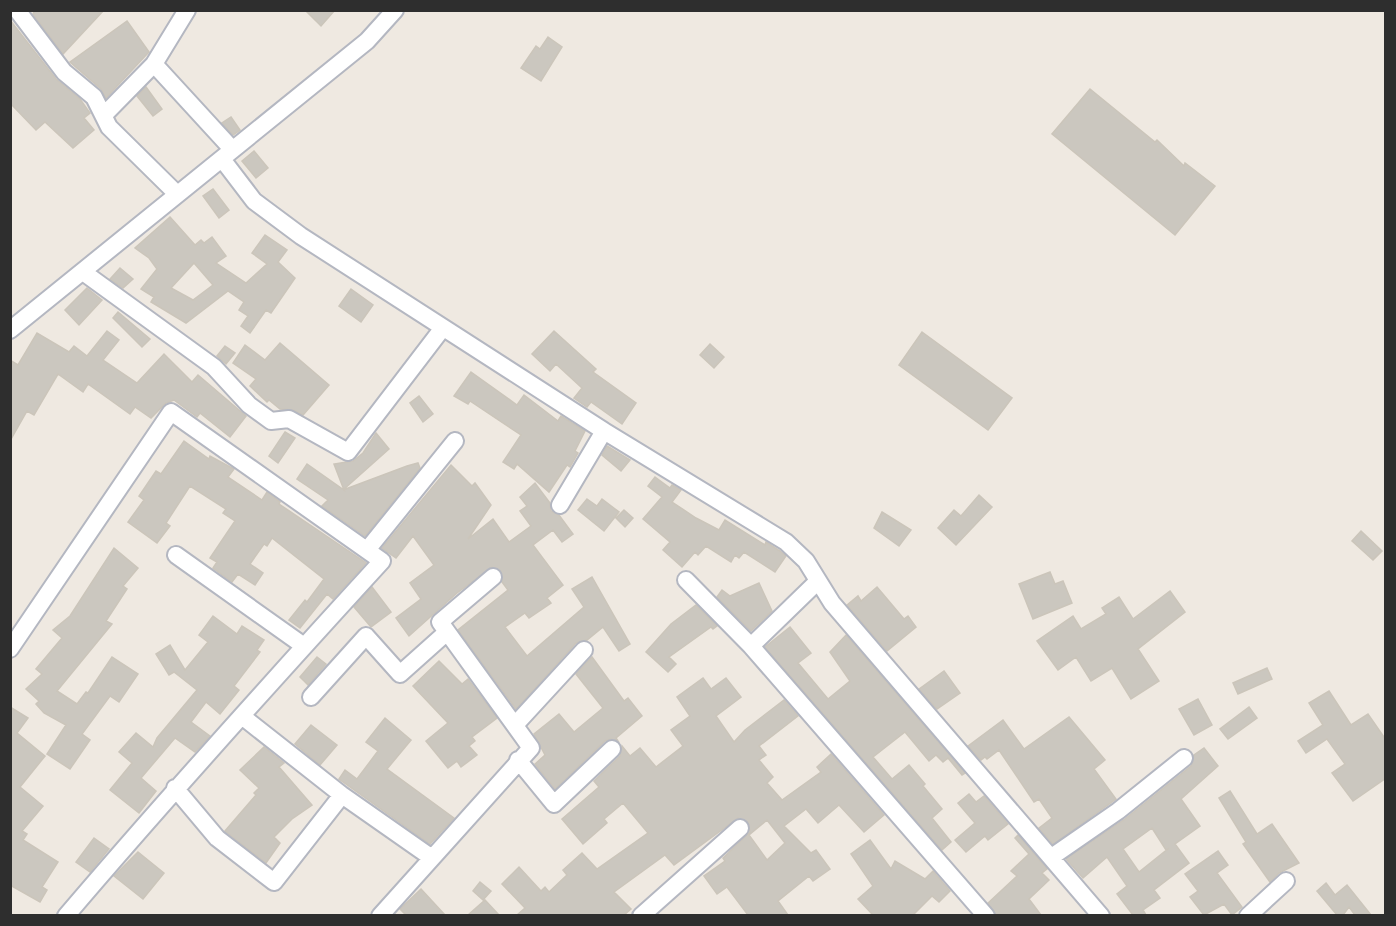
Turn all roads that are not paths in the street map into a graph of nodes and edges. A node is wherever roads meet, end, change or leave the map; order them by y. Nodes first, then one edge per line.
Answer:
1 (17, 10) edge
2 (187, 10) edge
3 (395, 10) edge
4 (154, 64) junction
5 (104, 115) junction
6 (227, 154) junction
7 (177, 194) junction
8 (83, 272) junction
9 (442, 328) junction
10 (10, 330) edge
11 (604, 431) junction
12 (455, 441) dead end
13 (560, 504) dead end
14 (367, 550) junction
15 (176, 555) dead end
16 (493, 577) dead end
17 (686, 580) dead end
18 (817, 582) junction
19 (447, 632) junction
20 (304, 646) junction
21 (751, 646) junction
22 (10, 649) edge
23 (584, 650) dead end
24 (311, 697) dead end
25 (243, 717) junction
26 (515, 725) junction
27 (612, 749) dead end
28 (1184, 758) dead end
29 (518, 760) junction
30 (175, 788) junction
31 (342, 795) junction
32 (740, 828) dead end
33 (1053, 856) junction
34 (432, 858) junction
35 (1286, 881) dead end
36 (66, 915) edge
37 (380, 915) edge
38 (641, 915) edge
39 (986, 915) edge
40 (1101, 915) edge
41 (1248, 915) edge

1 - 5 street
2 - 4 street
3 - 6 street
4 - 5 street
4 - 6 street
5 - 7 street
6 - 7 street
6 - 9 street
7 - 8 street
8 - 9 street
8 - 10 street
9 - 11 street
11 - 13 street
11 - 18 street
12 - 14 street
14 - 20 street
14 - 22 street
15 - 20 street
16 - 19 street
17 - 21 street
18 - 21 street
18 - 33 street
19 - 24 street
19 - 26 street
20 - 25 street
21 - 39 street
23 - 26 street
25 - 30 street
25 - 31 street
26 - 29 street
27 - 29 street
28 - 33 street
29 - 34 street
30 - 31 street
30 - 36 street
31 - 34 street
32 - 38 street
33 - 40 street
34 - 37 street
35 - 41 street

